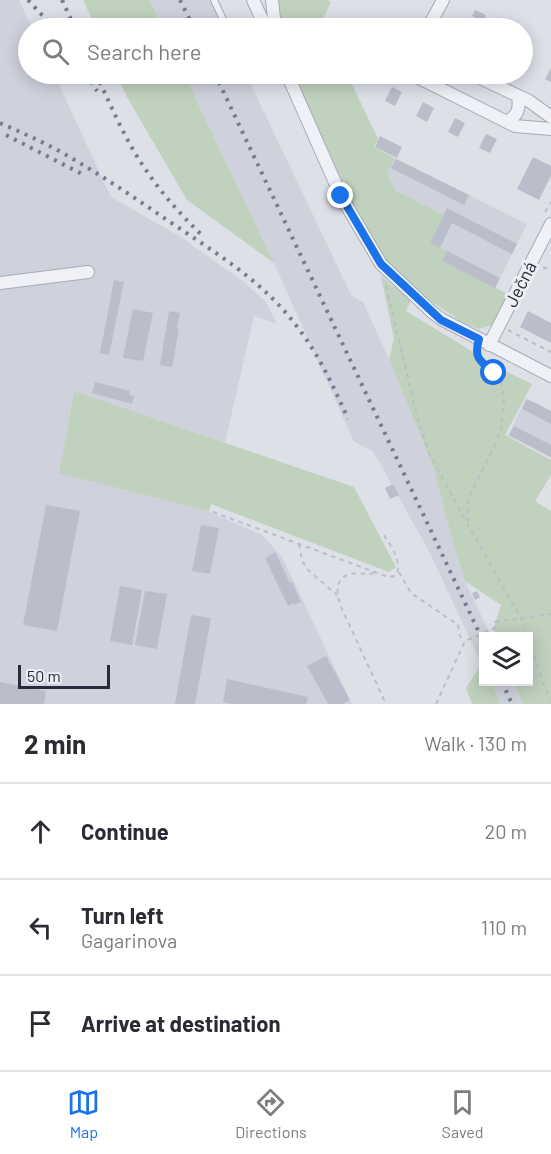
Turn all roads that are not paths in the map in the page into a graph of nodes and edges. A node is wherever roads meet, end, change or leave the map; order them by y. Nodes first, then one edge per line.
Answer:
1 (214, 0) edge
2 (253, 0) edge
3 (272, 0) edge
4 (443, 0) edge
5 (222, 18) edge
6 (261, 18) edge
7 (274, 18) edge
8 (433, 18) edge
9 (291, 84) edge
10 (431, 84) edge
11 (493, 84) edge
12 (518, 96) junction
13 (551, 117) edge
14 (507, 122) junction
15 (551, 129) edge
16 (551, 224) edge
17 (88, 272) dead end
18 (0, 283) edge
19 (484, 342) junction
20 (551, 376) edge

1 - 5 lane
2 - 6 street
3 - 7 street
4 - 8 street
9 - 19 street
10 - 14 street
11 - 12 street
12 - 13 street
12 - 14 street
14 - 15 street
16 - 19 street, Ječná
17 - 18 street
19 - 20 street

